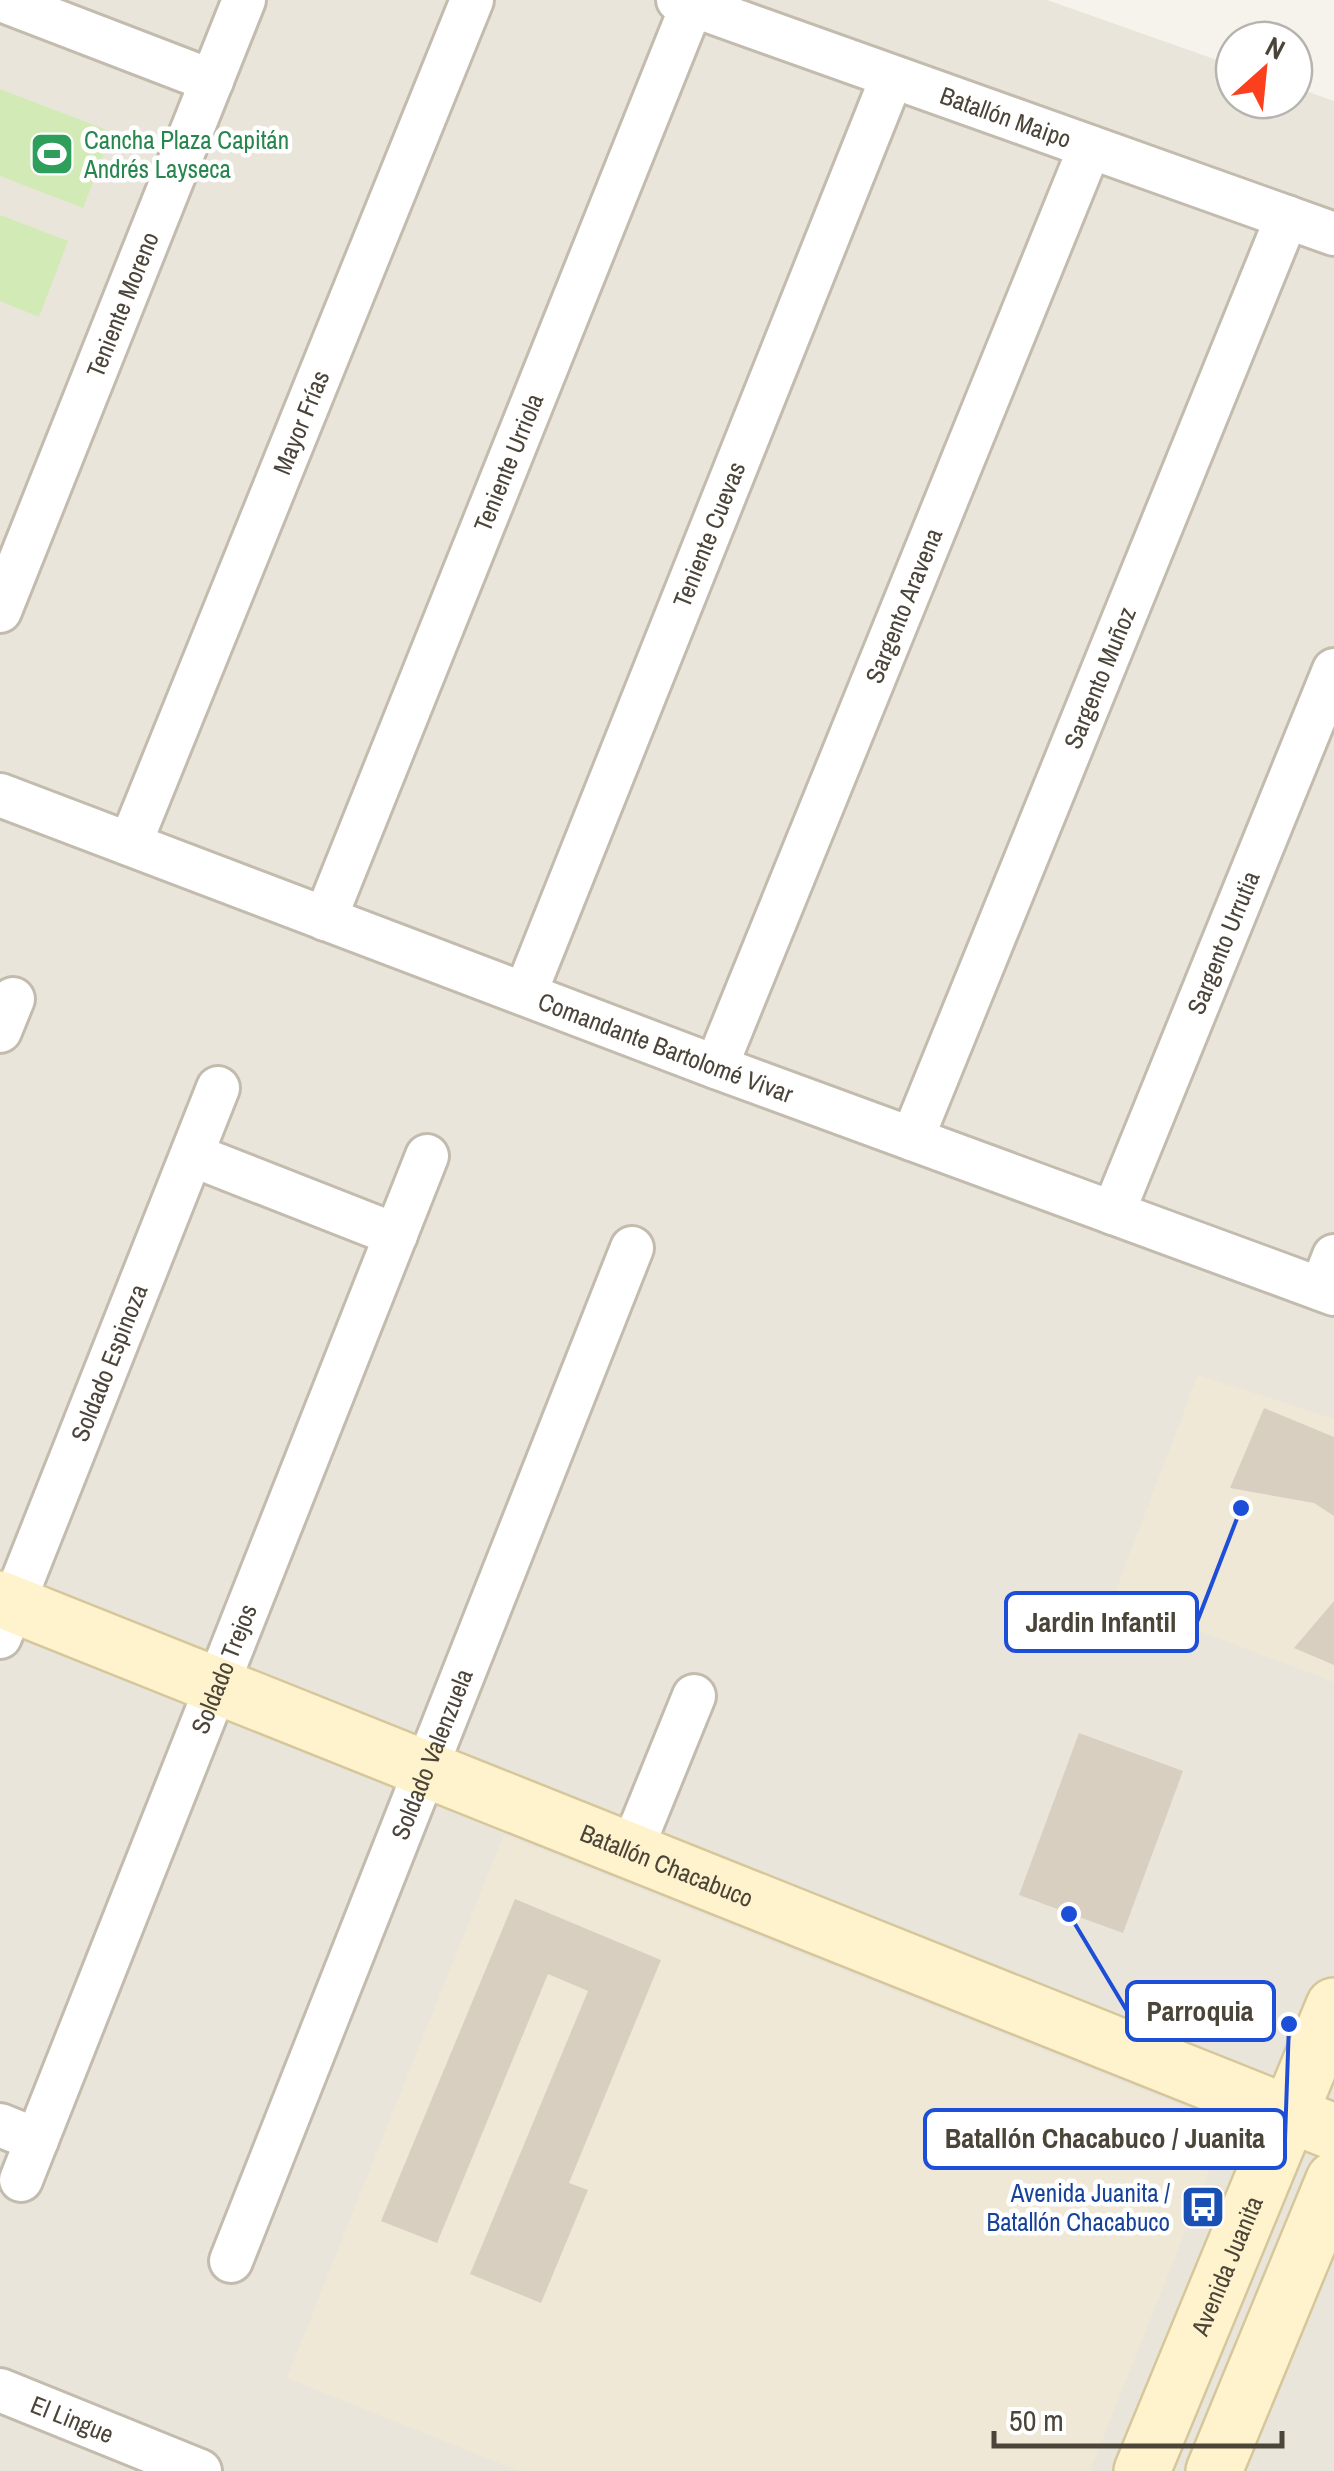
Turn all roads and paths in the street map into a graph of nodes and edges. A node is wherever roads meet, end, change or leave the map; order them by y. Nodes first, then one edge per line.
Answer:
1 (1, 0) edge
2 (244, 0) edge
3 (472, 0) edge
4 (685, 2) edge
5 (892, 76) junction
6 (212, 81) junction
7 (1090, 147) junction
8 (1287, 217) junction
9 (1334, 234) edge
10 (9, 563) edge
11 (0, 611) edge
12 (1334, 670) edge
13 (0, 795) edge
14 (130, 844) junction
15 (325, 919) junction
16 (524, 994) junction
17 (716, 1067) junction
18 (218, 1088) dead end
19 (912, 1140) junction
20 (192, 1156) junction
21 (427, 1156) dead end
22 (1113, 1214) junction
23 (396, 1235) junction
24 (632, 1248) dead end
25 (1330, 1280) edge
26 (4, 1614) edge
27 (217, 1686) junction
28 (694, 1696) dead end
29 (425, 1769) junction
30 (631, 1851) junction
31 (1334, 2006) edge
32 (1312, 2123) edge
33 (18, 2132) edge
34 (21, 2180) dead end
35 (1334, 2180) edge
36 (231, 2260) dead end
37 (0, 2390) edge
38 (200, 2471) edge
39 (1142, 2471) edge
40 (1214, 2471) edge

1 - 6 street
2 - 6 street, Teniente Moreno
3 - 14 street, Mayor Frías
4 - 5 street, Batallón Maipo
4 - 15 street, Teniente Urriola
5 - 7 street, Batallón Maipo
5 - 16 street, Teniente Cuevas
6 - 10 street, Teniente Moreno
7 - 8 street, Batallón Maipo
7 - 17 street, Sargento Aravena
8 - 9 street, Batallón Maipo
8 - 19 street, Sargento Muñoz
10 - 11 street, Teniente Moreno
12 - 22 street, Sargento Urrutia
13 - 14 street, Comandante Bartolomé Vivar
14 - 15 street, Comandante Bartolomé Vivar
15 - 16 street, Comandante Bartolomé Vivar
16 - 17 street, Comandante Bartolomé Vivar
17 - 19 street, Comandante Bartolomé Vivar
18 - 20 street, Soldado Espinoza
19 - 22 street, Comandante Bartolomé Vivar
20 - 23 street
20 - 26 street, Soldado Espinoza
21 - 23 street, Soldado Trejos
22 - 25 street, Comandante Bartolomé Vivar
23 - 27 street, Soldado Trejos
24 - 29 street, Soldado Valenzuela
26 - 27 street, Batallón Chacabuco
27 - 29 street, Batallón Chacabuco
27 - 33 street, Soldado Trejos
28 - 30 street
29 - 30 street, Batallón Chacabuco
29 - 36 street, Soldado Valenzuela
30 - 32 street, Batallón Chacabuco
31 - 32 street, Avenida Juanita
32 - 39 street, Avenida Juanita
33 - 34 street, Soldado Trejos
35 - 40 street
37 - 38 street, El Lingue

